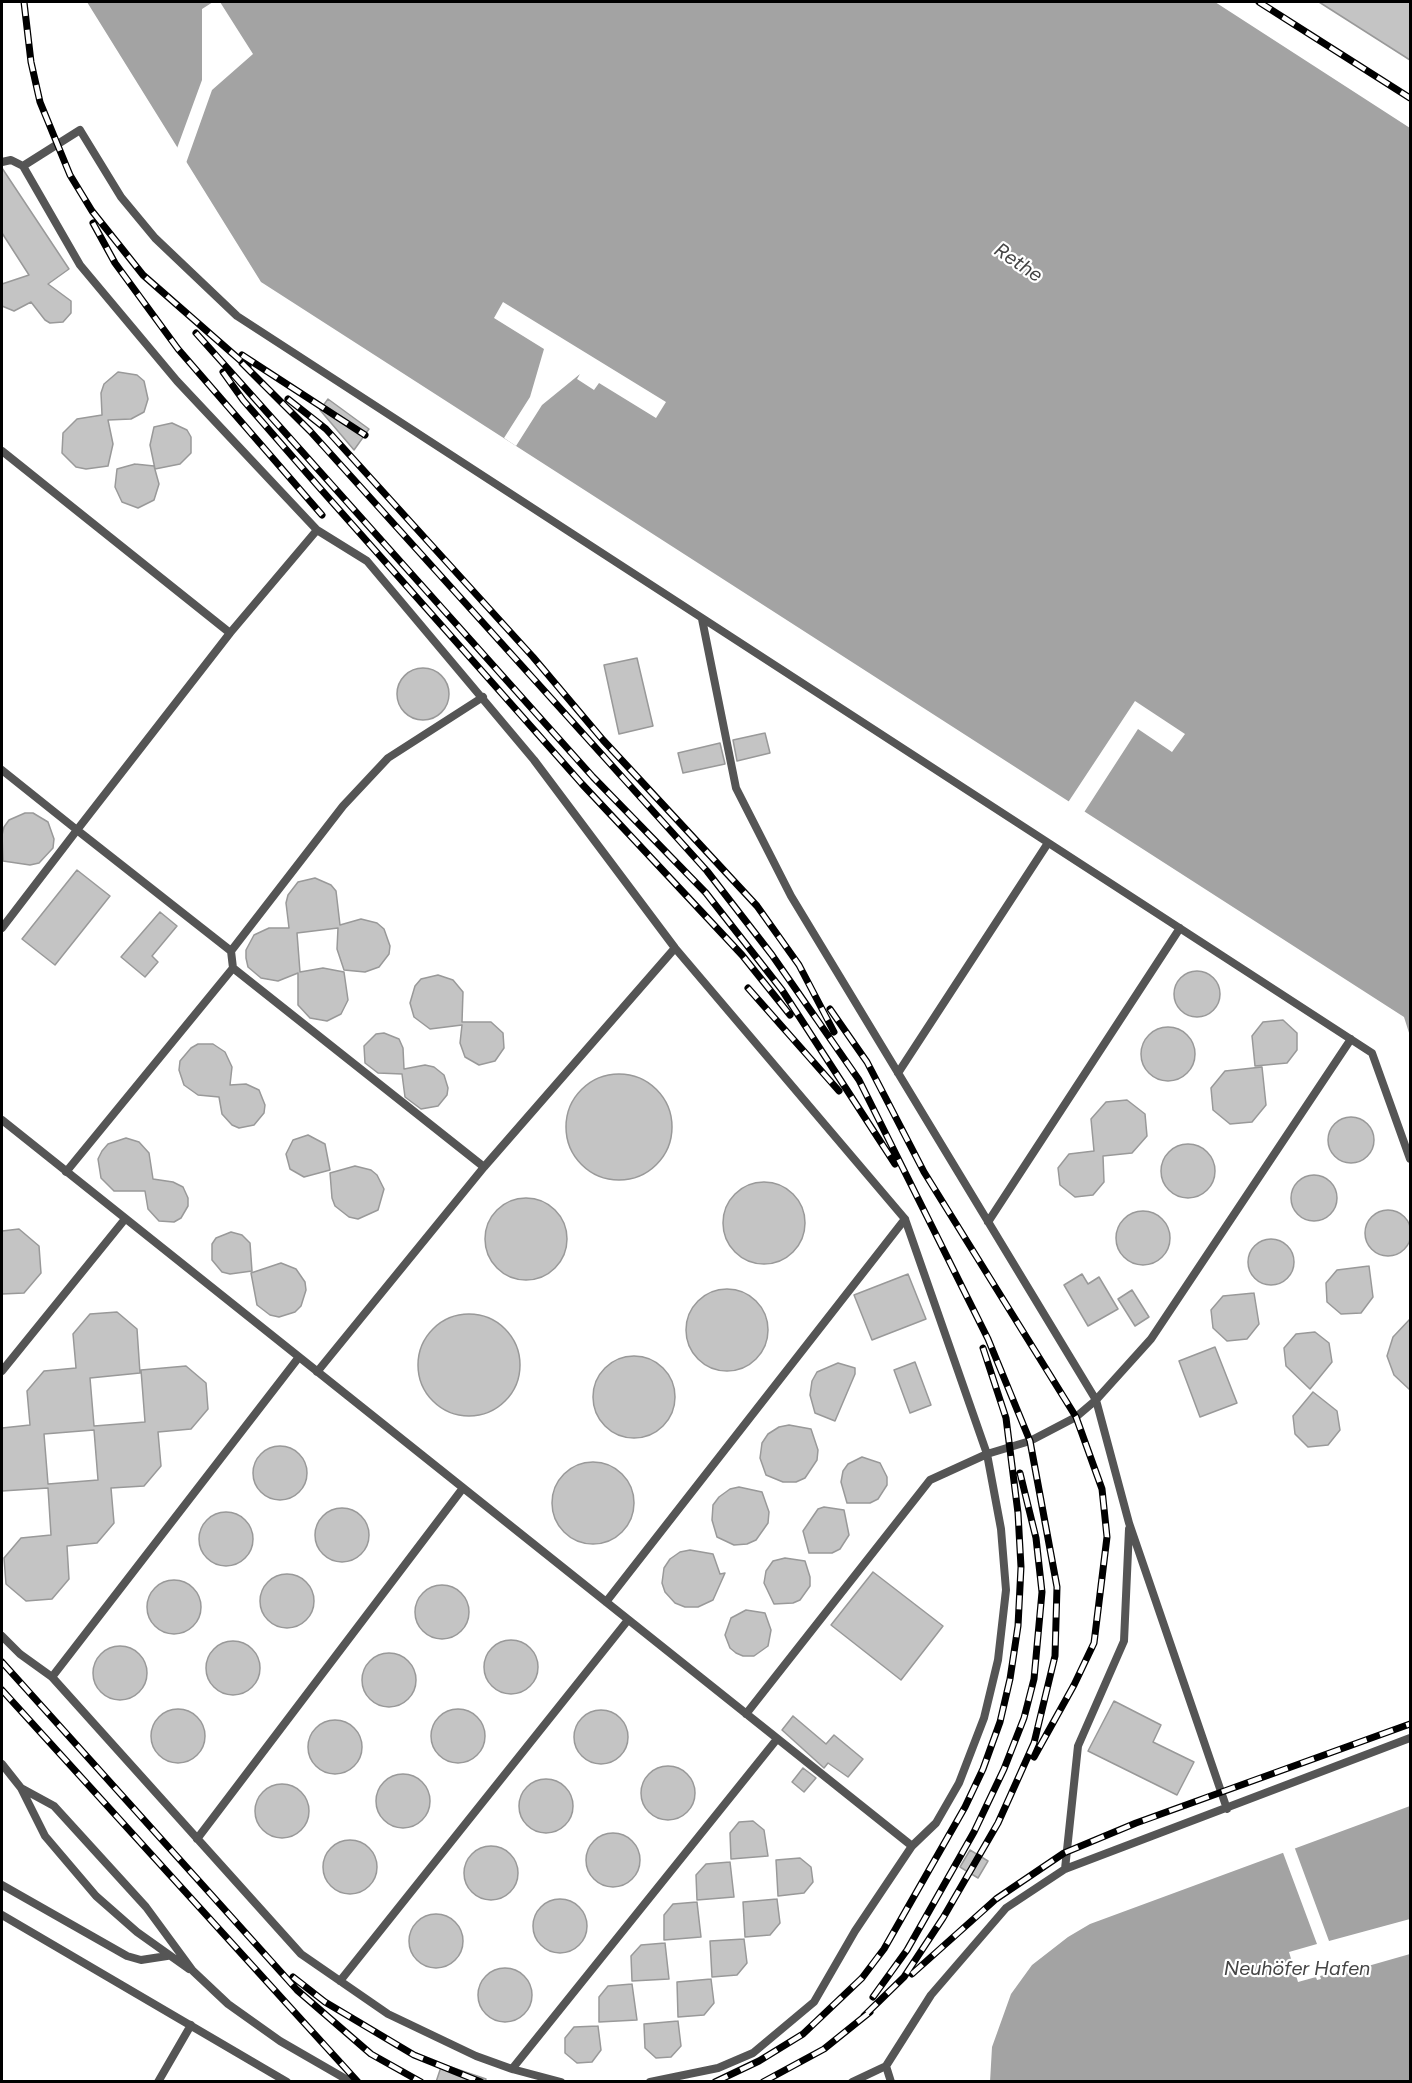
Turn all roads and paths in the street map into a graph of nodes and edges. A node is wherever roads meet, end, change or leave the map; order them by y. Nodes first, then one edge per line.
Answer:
1 (2, 162) edge
2 (23, 166) junction
3 (2, 451) edge
4 (317, 530) junction
5 (702, 618) junction
6 (230, 633) junction
7 (483, 697) junction
8 (2, 770) edge
9 (77, 830) junction
10 (1048, 843) junction
11 (2, 928) edge
12 (1180, 928) junction
13 (675, 948) junction
14 (231, 951) junction
15 (233, 968) junction
16 (1351, 1039) junction
17 (898, 1073) junction
18 (2, 1120) edge
19 (1410, 1160) edge
20 (483, 1167) junction
21 (66, 1172) junction
22 (125, 1219) junction
23 (905, 1219) junction
24 (988, 1222) junction
25 (298, 1358) junction
26 (2, 1371) edge
27 (317, 1372) junction
28 (1095, 1400) junction
29 (987, 1454) junction
30 (463, 1488) junction
31 (1130, 1523) junction
32 (606, 1602) junction
33 (628, 1620) junction
34 (2, 1636) edge
35 (52, 1677) junction
36 (746, 1714) junction
37 (1410, 1738) edge
38 (777, 1739) junction
39 (2, 1764) edge
40 (21, 1788) junction
41 (1227, 1809) junction
42 (196, 1839) junction
43 (912, 1846) junction
44 (1065, 1869) junction
45 (2, 1885) edge
46 (2, 1915) edge
47 (167, 1956) junction
48 (193, 1971) junction
49 (340, 1981) junction
50 (191, 2025) junction
51 (886, 2066) junction
52 (512, 2069) junction
53 (158, 2082) edge
54 (286, 2082) edge
55 (351, 2082) edge
56 (561, 2082) edge
57 (650, 2082) edge
58 (852, 2082) edge
59 (891, 2082) edge

1 - 2 lane
2 - 4 lane
2 - 5 lane
3 - 6 lane
4 - 6 lane
4 - 7 lane
5 - 10 lane
5 - 17 lane
6 - 9 lane
7 - 13 lane
7 - 14 lane
8 - 9 lane
9 - 11 lane
9 - 14 lane
10 - 12 lane
10 - 17 lane
12 - 16 lane
12 - 24 lane
13 - 20 lane
13 - 23 lane
14 - 15 lane
15 - 20 lane
15 - 21 lane
16 - 19 lane
16 - 28 lane
17 - 24 lane
18 - 21 lane
20 - 27 lane
21 - 22 lane
22 - 25 lane
22 - 26 lane
23 - 29 lane
23 - 32 lane
24 - 28 lane
25 - 27 lane
25 - 35 lane
27 - 30 lane
28 - 29 lane
28 - 31 lane
29 - 36 lane
29 - 43 lane
30 - 32 lane
30 - 42 lane
31 - 41 lane
31 - 44 lane
32 - 33 lane
33 - 36 lane
33 - 49 lane
34 - 35 lane
35 - 42 lane
36 - 38 lane
37 - 41 lane
38 - 43 lane
38 - 52 lane
39 - 40 lane
40 - 47 lane
40 - 48 lane
41 - 44 lane
42 - 49 lane
43 - 57 lane
44 - 51 lane
45 - 47 lane
46 - 50 lane
47 - 48 lane
48 - 55 lane
49 - 52 lane
50 - 53 lane
50 - 54 lane
51 - 58 lane
51 - 59 lane
52 - 56 lane

